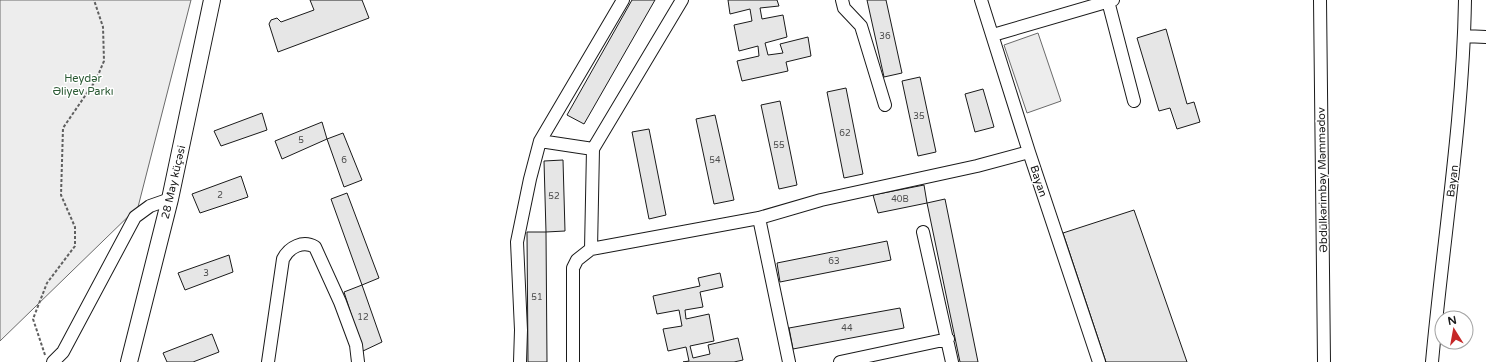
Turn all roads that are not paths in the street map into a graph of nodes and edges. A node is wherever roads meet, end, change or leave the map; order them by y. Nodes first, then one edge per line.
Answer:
1 (212, 0) edge
2 (623, 0) edge
3 (682, 0) edge
4 (842, 0) edge
5 (981, 0) edge
6 (1320, 0) edge
7 (1465, 0) edge
8 (1110, 1) edge
9 (993, 36) junction
10 (1464, 36) junction
11 (1486, 37) edge
12 (1134, 101) dead end
13 (885, 105) dead end
14 (540, 141) junction
15 (593, 149) junction
16 (1029, 152) junction
17 (170, 199) junction
18 (759, 218) junction
19 (923, 232) dead end
20 (591, 249) junction
21 (948, 339) junction
22 (1324, 361) dead end
23 (53, 362) edge
24 (129, 362) edge
25 (268, 362) edge
26 (358, 362) edge
27 (520, 362) edge
28 (573, 362) edge
29 (788, 362) edge
30 (840, 362) edge
31 (952, 362) edge
32 (1099, 362) edge
33 (1432, 362) edge

1 - 17 main road, 28 May küçəsi
2 - 14 street
3 - 15 street
4 - 13 street
5 - 9 street, Bayan
6 - 22 street, Əbdülkərimbəy Məmmədov
7 - 10 street, Bayan
8 - 9 street
8 - 12 street
9 - 16 street, Bayan
10 - 11 street
10 - 33 street, Bayan
14 - 15 street
14 - 27 street
15 - 20 street
16 - 18 street
16 - 32 street, Bayan
17 - 23 street
17 - 24 main road, 28 May küçəsi
18 - 20 street
18 - 29 street
19 - 21 street
20 - 28 street
21 - 30 street
21 - 31 street
25 - 26 street

